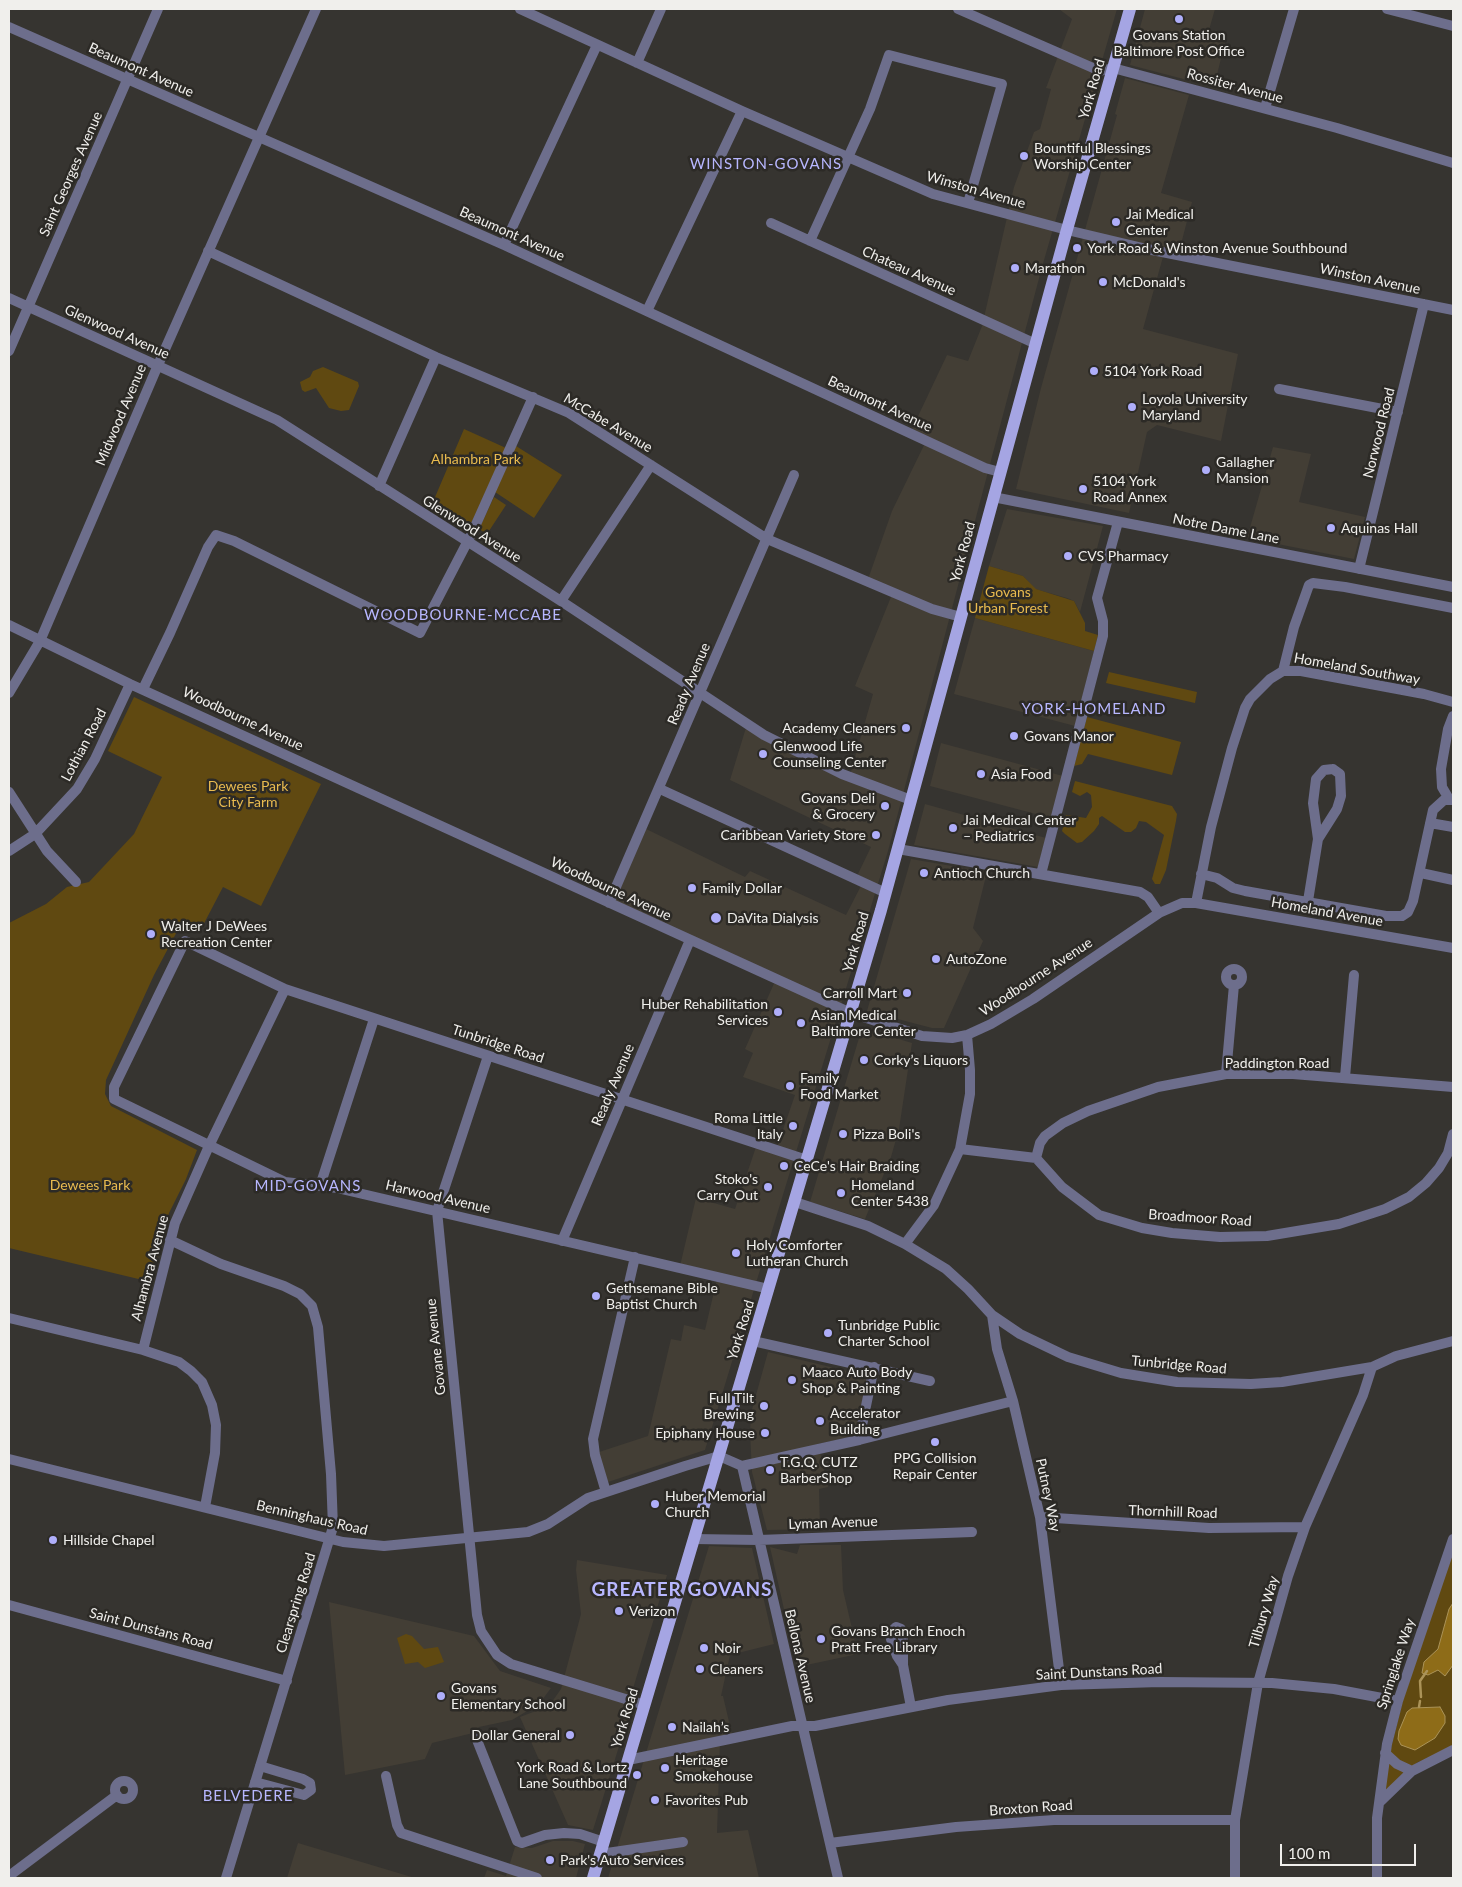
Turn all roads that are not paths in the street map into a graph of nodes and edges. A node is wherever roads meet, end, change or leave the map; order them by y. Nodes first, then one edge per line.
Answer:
1 (158, 9) edge
2 (316, 9) edge
3 (520, 9) edge
4 (661, 9) edge
5 (958, 9) edge
6 (1130, 9) edge
7 (1294, 9) edge
8 (1387, 9) edge
9 (1405, 11) edge
10 (1453, 26) edge
11 (9, 27) edge
12 (597, 45) junction
13 (636, 63) junction
14 (1113, 68) junction
15 (128, 78) junction
16 (1265, 108) junction
17 (742, 111) junction
18 (258, 136) junction
19 (848, 156) junction
20 (1453, 163) edge
21 (968, 203) junction
22 (771, 223) dead end
23 (1067, 230) junction
24 (810, 241) junction
25 (504, 246) junction
26 (208, 251) junction
27 (9, 298) edge
28 (1424, 304) junction
29 (28, 307) junction
30 (1453, 310) edge
31 (647, 312) junction
32 (1036, 344) junction
33 (9, 351) edge
34 (436, 357) junction
35 (158, 365) junction
36 (1279, 389) dead end
37 (533, 396) junction
38 (1398, 412) junction
39 (651, 465) junction
40 (1000, 472) junction
41 (794, 475) dead end
42 (379, 486) junction
43 (993, 498) junction
44 (1118, 522) junction
45 (767, 539) junction
46 (466, 542) junction
47 (1359, 568) junction
48 (1453, 586) edge
49 (561, 601) junction
50 (1453, 608) edge
51 (961, 618) junction
52 (9, 626) edge
53 (40, 642) junction
54 (1283, 671) junction
55 (130, 684) junction
56 (143, 688) junction
57 (700, 691) junction
58 (9, 693) edge
59 (1453, 702) edge
60 (1453, 716) edge
61 (660, 789) junction
62 (9, 792) edge
63 (1451, 799) edge
64 (911, 800) junction
65 (1430, 823) junction
66 (1453, 827) edge
67 (35, 834) junction
68 (1318, 839) junction
69 (898, 849) junction
70 (9, 851) edge
71 (1421, 873) junction
72 (1040, 874) junction
73 (1201, 874) junction
74 (1453, 880) edge
75 (76, 882) dead end
76 (886, 893) junction
77 (1308, 901) junction
78 (1196, 902) junction
79 (609, 903) junction
80 (1159, 913) junction
81 (690, 940) junction
82 (1453, 948) edge
83 (1354, 975) dead end
84 (1234, 985) dead end
85 (285, 989) junction
86 (851, 1014) junction
87 (374, 1019) junction
88 (967, 1035) junction
89 (488, 1056) junction
90 (1226, 1074) junction
91 (1345, 1077) junction
92 (1453, 1087) edge
93 (114, 1099) joint
94 (622, 1099) junction
95 (1453, 1134) edge
96 (209, 1146) junction
97 (960, 1149) junction
98 (1036, 1158) junction
99 (807, 1160) junction
100 (320, 1186) junction
101 (795, 1202) junction
102 (437, 1211) junction
103 (170, 1240) junction
104 (562, 1240) junction
105 (905, 1244) junction
106 (635, 1257) junction
107 (769, 1289) junction
108 (992, 1315) junction
109 (9, 1318) edge
110 (1453, 1341) edge
111 (753, 1342) junction
112 (143, 1350) junction
113 (874, 1367) junction
114 (1372, 1367) junction
115 (930, 1381) dead end
116 (1013, 1401) junction
117 (859, 1440) junction
118 (719, 1456) junction
119 (9, 1459) edge
120 (742, 1466) junction
121 (606, 1492) junction
122 (205, 1507) junction
123 (1040, 1517) junction
124 (1305, 1527) junction
125 (972, 1532) dead end
126 (330, 1538) junction
127 (470, 1538) junction
128 (694, 1539) junction
129 (1453, 1539) edge
130 (758, 1540) junction
131 (9, 1605) edge
132 (903, 1665) dead end
133 (286, 1681) junction
134 (1258, 1683) junction
135 (1061, 1685) junction
136 (1398, 1701) junction
137 (645, 1705) junction
138 (911, 1707) junction
139 (803, 1726) junction
140 (475, 1735) dead end
141 (1452, 1752) edge
142 (1385, 1754) junction
143 (628, 1760) junction
144 (260, 1766) junction
145 (1412, 1772) junction
146 (386, 1776) dead end
147 (255, 1782) junction
148 (117, 1795) dead end
149 (1381, 1801) junction
150 (1235, 1820) junction
151 (683, 1842) dead end
152 (830, 1843) junction
153 (602, 1848) junction
154 (9, 1876) edge
155 (226, 1878) edge
156 (537, 1878) edge
157 (593, 1878) edge
158 (838, 1878) edge
159 (1235, 1878) edge
160 (1377, 1878) edge

1 - 15 street, Saint Georges Avenue
2 - 18 street, Midwood Avenue
3 - 12 street, Winston Avenue
4 - 13 street
5 - 14 street, Rossiter Avenue
6 - 14 main road, York Road
7 - 16 street
8 - 9 street
9 - 10 street
11 - 15 street, Beaumont Avenue
12 - 13 street, Winston Avenue
12 - 25 street
13 - 17 street, Winston Avenue
14 - 16 street, Rossiter Avenue
14 - 23 main road, York Road
15 - 18 street, Beaumont Avenue
15 - 29 street, Saint Georges Avenue
16 - 20 street, Rossiter Avenue
17 - 19 street, Winston Avenue
17 - 31 street
18 - 25 street, Beaumont Avenue
18 - 26 street, Midwood Avenue
19 - 21 street, Winston Avenue
19 - 21 street
19 - 24 street
21 - 23 street, Winston Avenue
22 - 24 street, Chateau Avenue
23 - 28 street, Winston Avenue
23 - 32 main road, York Road
24 - 32 street, Chateau Avenue
25 - 31 street, Beaumont Avenue
26 - 34 street, McCabe Avenue
26 - 35 street, Midwood Avenue
27 - 29 street, Glenwood Avenue
28 - 30 street, Winston Avenue
28 - 38 street, Norwood Road
29 - 33 street, Saint Georges Avenue
29 - 35 street, Glenwood Avenue
31 - 40 street, Beaumont Avenue
32 - 40 main road, York Road
34 - 37 street, McCabe Avenue
34 - 42 street
35 - 42 street, Glenwood Avenue
35 - 53 street, Midwood Avenue
36 - 38 street
37 - 39 street, McCabe Avenue
37 - 46 street
38 - 47 street, Norwood Road
39 - 45 street, McCabe Avenue
39 - 49 street
40 - 43 main road, York Road
41 - 45 street, Ready Avenue
42 - 46 street, Glenwood Avenue
43 - 44 street, Notre Dame Lane
43 - 51 main road, York Road
44 - 47 street, Notre Dame Lane
44 - 72 street
45 - 51 street, McCabe Avenue
45 - 57 street, Ready Avenue
46 - 49 street, Glenwood Avenue
46 - 56 street
47 - 48 street, Notre Dame Lane
49 - 57 street, Glenwood Avenue
50 - 54 street, Homeland Southway
51 - 64 main road, York Road
52 - 53 street, Woodbourne Avenue
53 - 55 street, Woodbourne Avenue
53 - 58 street, Midwood Avenue
54 - 59 street, Homeland Southway
54 - 73 street
55 - 56 street, Woodbourne Avenue
55 - 67 street, Lothian Road
56 - 79 street, Woodbourne Avenue
57 - 61 street, Ready Avenue
57 - 64 street, Glenwood Avenue
60 - 63 street
61 - 76 street
61 - 79 street, Ready Avenue
62 - 67 street
63 - 65 street
64 - 69 main road, York Road
65 - 66 street
65 - 71 street
67 - 70 street, Lothian Road
67 - 75 street
68 - 68 street
68 - 77 street
69 - 72 street
69 - 76 main road, York Road
71 - 74 street
71 - 77 street
72 - 80 street
73 - 77 street
73 - 78 street
76 - 86 main road, York Road
78 - 80 street, Woodbourne Avenue
78 - 82 street, Homeland Avenue
79 - 81 street, Woodbourne Avenue
80 - 88 street, Woodbourne Avenue
81 - 86 street, Woodbourne Avenue
81 - 94 street, Ready Avenue
83 - 91 street
84 - 90 street
85 - 87 street, Tunbridge Road
85 - 93 street, Tunbridge Road
85 - 96 street, Alhambra Avenue
86 - 88 street, Woodbourne Avenue
86 - 99 main road, York Road
87 - 89 street, Tunbridge Road
87 - 100 street
88 - 97 street
89 - 94 street, Tunbridge Road
89 - 102 street, Govane Avenue
90 - 91 street, Paddington Road
90 - 98 street, Paddington Road
91 - 92 street, Paddington Road
93 - 96 street, Harwood Avenue
94 - 99 street, Tunbridge Road
94 - 104 street, Ready Avenue
95 - 98 street, Broadmoor Road
96 - 100 street, Harwood Avenue
96 - 103 street, Alhambra Avenue
97 - 98 street
97 - 105 street
99 - 101 main road, York Road
100 - 102 street, Harwood Avenue
101 - 105 street, Tunbridge Road
101 - 107 main road, York Road
102 - 104 street, Harwood Avenue
102 - 127 street, Govane Avenue
103 - 112 street, Alhambra Avenue
103 - 126 street, Clearspring Road
104 - 106 street, Harwood Avenue
105 - 108 street, Tunbridge Road
106 - 107 street, Harwood Avenue
106 - 121 street
107 - 111 main road, York Road
108 - 114 street, Tunbridge Road
108 - 116 street, Putney Way
109 - 112 street
110 - 114 street, Tunbridge Road
111 - 113 street
111 - 118 main road, York Road
112 - 122 street
113 - 115 street
113 - 117 street
114 - 124 street, Tilbury Way
116 - 117 street
116 - 123 street, Putney Way
117 - 120 street
118 - 120 street
118 - 121 street, Benninghaus Road
118 - 128 main road, York Road
119 - 122 street, Benninghaus Road
120 - 130 street, Bellona Avenue
121 - 127 street, Benninghaus Road
122 - 126 street, Benninghaus Road
123 - 124 street, Thornhill Road
123 - 135 street, Putney Way
124 - 134 street, Tilbury Way
125 - 130 street, Lyman Avenue
126 - 127 street, Benninghaus Road
126 - 133 street, Clearspring Road
127 - 137 street, Govane Avenue
128 - 130 street, Lyman Avenue
128 - 137 main road, York Road
129 - 136 street, Springlake Way
130 - 139 street, Bellona Avenue
131 - 133 street, Saint Dunstans Road
132 - 138 street
133 - 144 street, Clearspring Road
134 - 135 street, Saint Dunstans Road
134 - 136 street, Saint Dunstans Road
134 - 150 street, Tilbury Way
135 - 138 street, Saint Dunstans Road
136 - 142 street, Springlake Way
137 - 143 main road, York Road
138 - 139 street, Saint Dunstans Road
139 - 143 street, Saint Dunstans Road
139 - 152 street, Bellona Avenue
140 - 153 street
141 - 145 street
142 - 145 street
142 - 149 street, Springlake Way
143 - 153 main road, York Road
144 - 147 street, Clearspring Road
144 - 147 street
145 - 149 street
146 - 156 street
147 - 155 street, Clearspring Road
148 - 154 street
149 - 160 street, Springlake Way
150 - 152 street, Broxton Road
150 - 159 street, Tilbury Way
151 - 153 street
152 - 158 street, Bellona Avenue
153 - 157 main road, York Road

